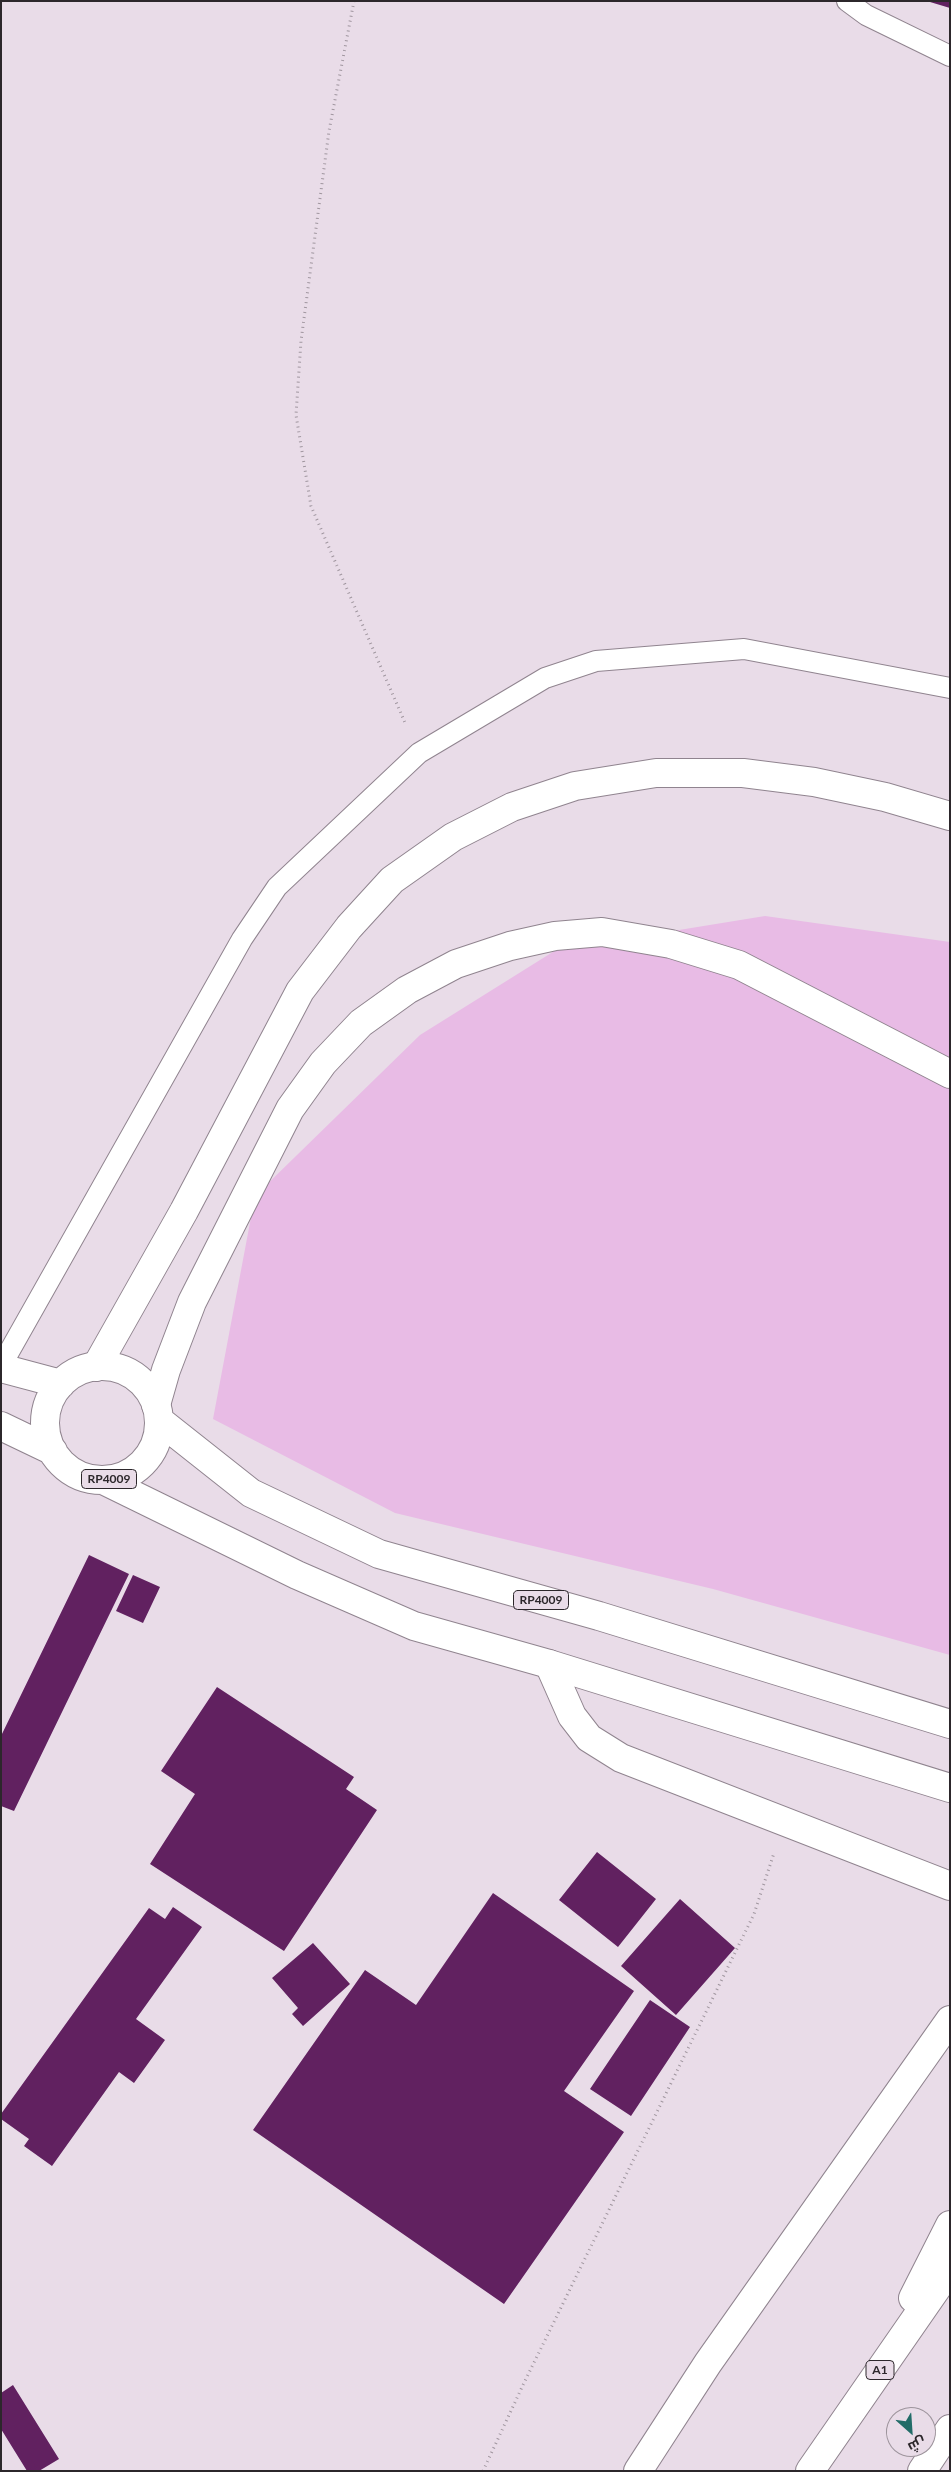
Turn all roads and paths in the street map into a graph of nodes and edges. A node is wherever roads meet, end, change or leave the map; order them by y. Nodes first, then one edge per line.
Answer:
1 (354, 1) edge
2 (847, 1) edge
3 (950, 56) edge
4 (950, 688) edge
5 (419, 754) junction
6 (950, 816) edge
7 (950, 1074) edge
8 (1, 1367) edge
9 (96, 1367) junction
10 (61, 1384) junction
11 (158, 1413) junction
12 (1, 1426) edge
13 (53, 1451) junction
14 (103, 1480) junction
15 (549, 1664) junction
16 (950, 1724) edge
17 (950, 1788) edge
18 (784, 1821) junction
19 (950, 1886) edge
20 (950, 2020) edge
21 (950, 2225) edge
22 (950, 2269) edge
23 (875, 2377) junction
24 (950, 2429) edge
25 (483, 2471) edge
26 (638, 2471) edge
27 (810, 2471) edge
28 (922, 2471) edge

1 - 5 path
2 - 3 lane
4 - 5 lane
5 - 8 lane
6 - 9 main road
7 - 11 main road
8 - 10 main road
9 - 10 main road, RP4009
9 - 11 main road, RP4009
10 - 13 main road, RP4009
11 - 14 main road, RP4009
11 - 16 main road, RP4009
12 - 13 main road, RP4009
13 - 14 main road, RP4009
14 - 15 main road, RP4009
15 - 17 main road, RP4009
15 - 18 main road
18 - 19 main road
18 - 25 path
20 - 26 main road
21 - 23 main road
22 - 23 main road, A1
23 - 27 main road, A1
24 - 28 main road

